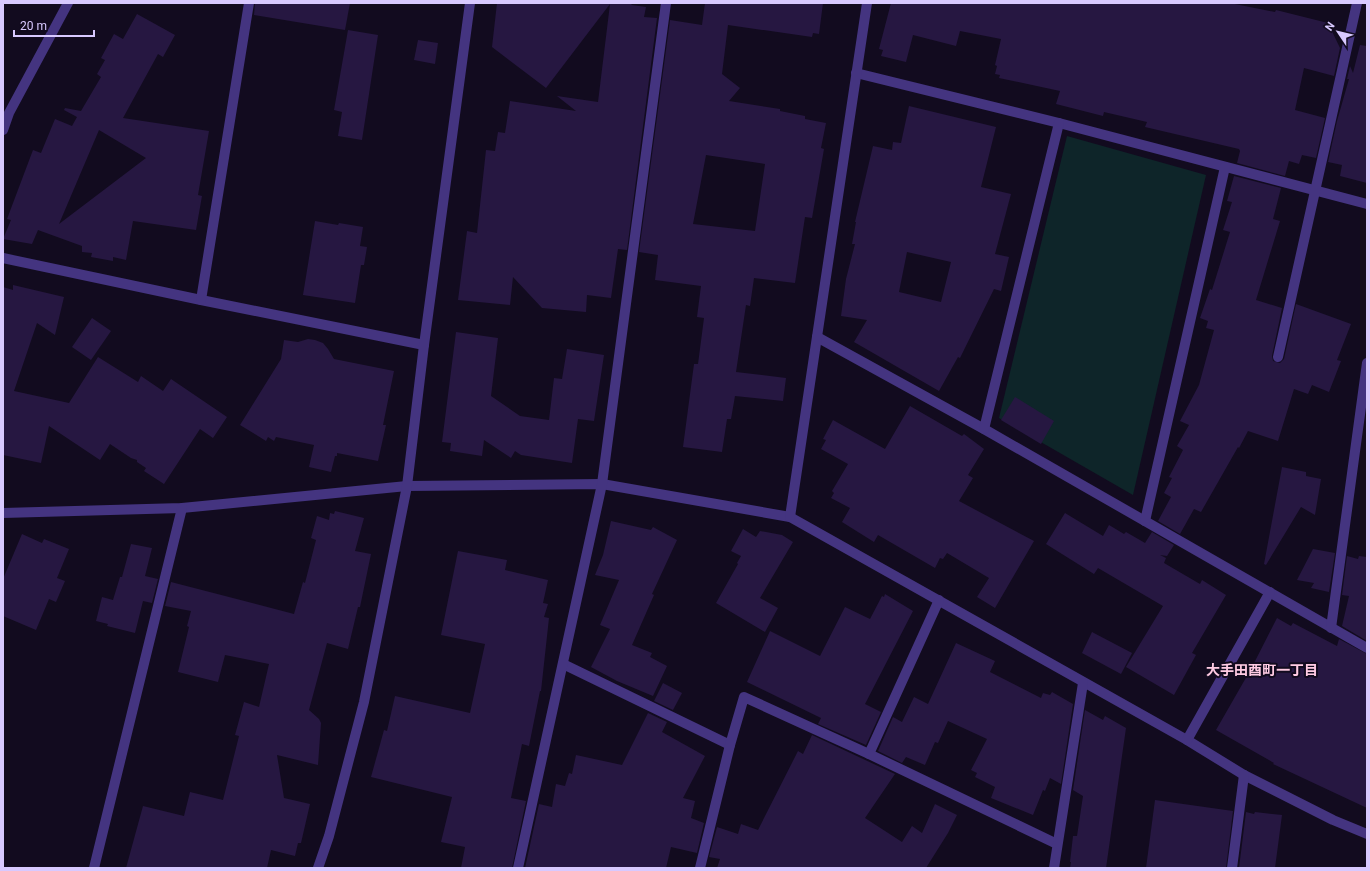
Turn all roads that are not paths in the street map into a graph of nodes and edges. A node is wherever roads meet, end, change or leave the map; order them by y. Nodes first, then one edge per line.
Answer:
1 (68, 3) edge
2 (249, 3) edge
3 (470, 3) edge
4 (666, 3) edge
5 (867, 3) edge
6 (1357, 3) edge
7 (856, 73) junction
8 (6, 112) edge
9 (1059, 123) junction
10 (3, 130) edge
11 (1226, 167) junction
12 (1315, 190) junction
13 (1367, 204) edge
14 (3, 258) edge
15 (201, 300) junction
16 (817, 337) junction
17 (424, 345) junction
18 (1278, 357) dead end
19 (1367, 363) edge
20 (984, 429) junction
21 (602, 484) junction
22 (407, 486) junction
23 (182, 508) junction
24 (3, 513) edge
25 (790, 517) junction
26 (1145, 521) junction
27 (1270, 592) junction
28 (939, 600) junction
29 (1331, 628) junction
30 (1367, 648) edge
31 (562, 664) junction
32 (1083, 683) junction
33 (1187, 740) junction
34 (730, 745) junction
35 (869, 754) junction
36 (1244, 775) junction
37 (1367, 834) edge
38 (1057, 844) junction
39 (94, 868) edge
40 (318, 868) edge
41 (518, 868) edge
42 (700, 868) edge
43 (1054, 868) edge
44 (1232, 868) edge

1 - 8 street
2 - 15 street
3 - 17 street
4 - 21 street
5 - 7 street
6 - 12 street
7 - 9 street
7 - 16 street
8 - 10 street
9 - 11 street
9 - 20 street
11 - 12 street
11 - 26 street
12 - 13 street
12 - 18 street
14 - 15 street
15 - 17 street
16 - 20 street
16 - 25 street
17 - 22 street
19 - 29 street
20 - 26 street
21 - 22 street
21 - 25 street
21 - 31 street
22 - 23 street
22 - 40 street
23 - 24 street
23 - 39 street
25 - 28 street
26 - 27 street
27 - 29 street
27 - 33 street
28 - 32 street
28 - 35 street
29 - 30 street
31 - 34 street
31 - 41 street
32 - 33 street
32 - 38 street
33 - 36 street
34 - 35 street
34 - 42 street
35 - 38 street
36 - 37 street
36 - 44 street
38 - 43 street

